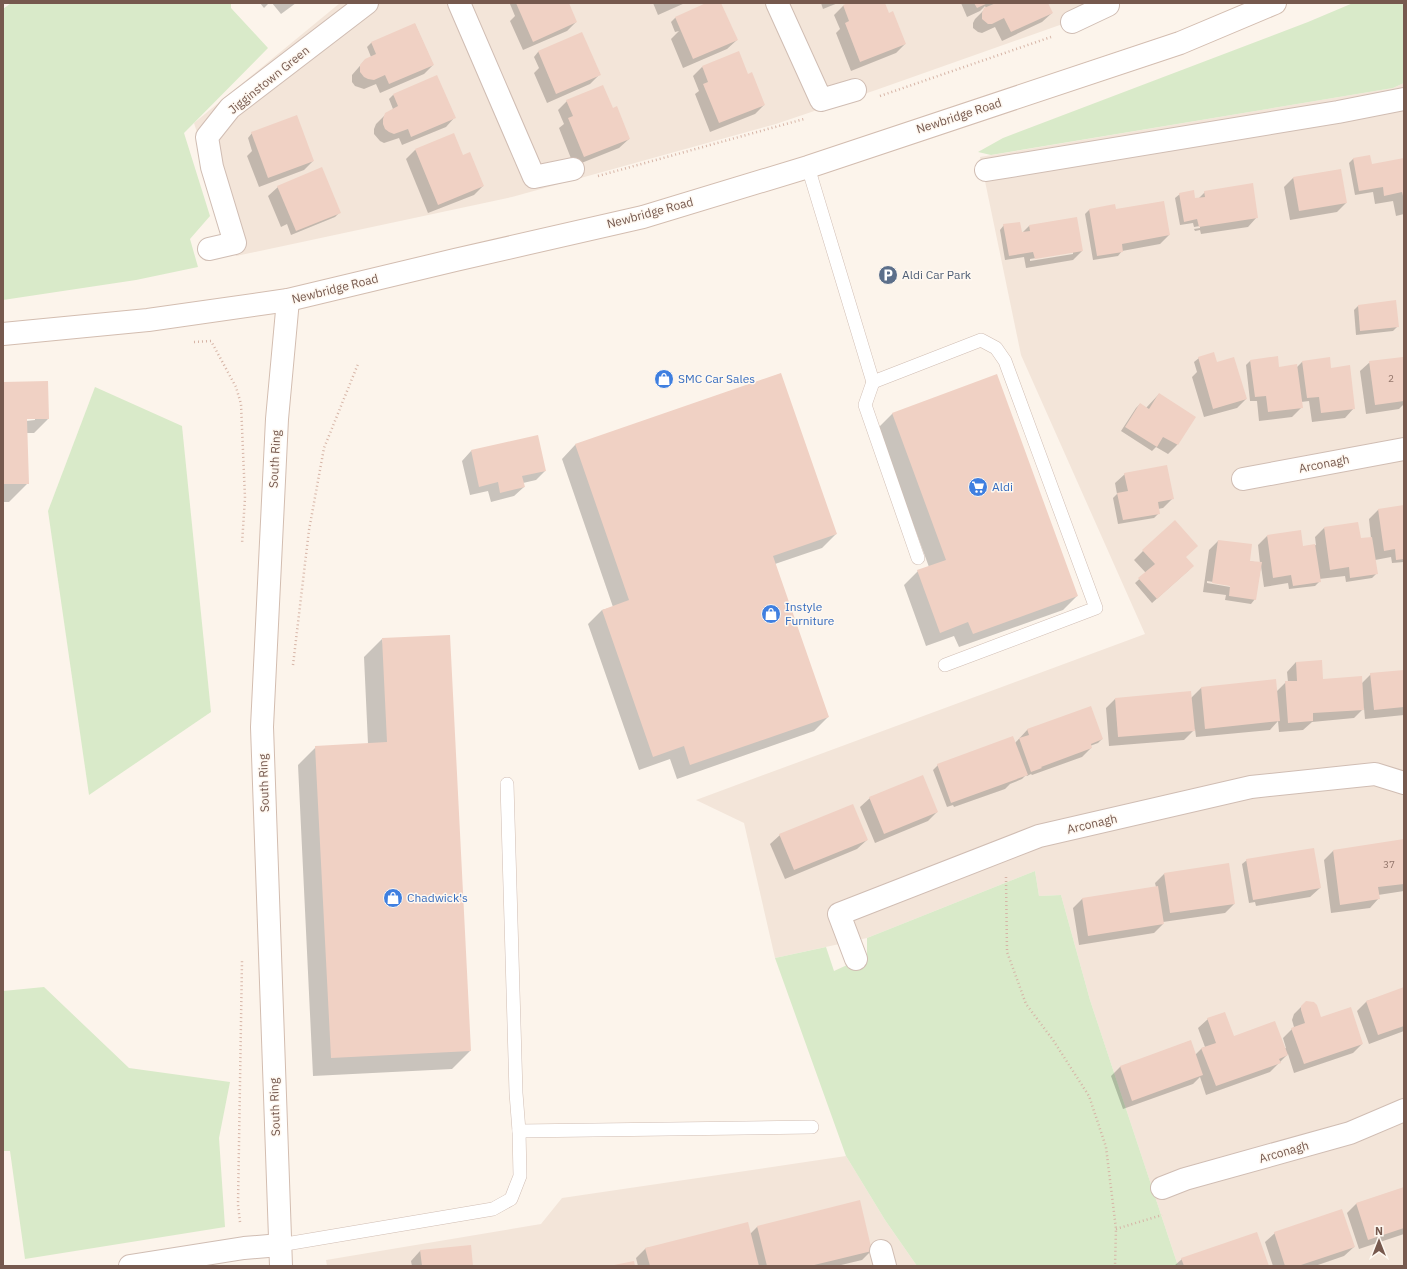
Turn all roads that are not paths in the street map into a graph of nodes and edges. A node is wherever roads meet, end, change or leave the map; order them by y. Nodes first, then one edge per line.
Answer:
1 (367, 3) edge
2 (459, 3) edge
3 (777, 3) edge
4 (1107, 3) edge
5 (1275, 3) edge
6 (1072, 22) road end
7 (855, 90) road end
8 (1404, 99) edge
9 (808, 167) junction
10 (573, 169) road end
11 (986, 170) dead end
12 (209, 249) dead end
13 (288, 300) junction
14 (3, 334) edge
15 (873, 382) junction
16 (1404, 449) edge
17 (1243, 479) dead end
18 (918, 558) dead end
19 (945, 665) dead end
20 (1404, 783) edge
21 (507, 784) dead end
22 (856, 959) dead end
23 (1404, 1110) edge
24 (812, 1127) dead end
25 (519, 1131) junction
26 (1162, 1188) road end
27 (280, 1256) edge
28 (130, 1266) edge

1 - 12 street, Jigginstown Green
2 - 10 street
3 - 7 street
4 - 6 street
5 - 9 street, Newbridge Road
8 - 11 street
9 - 13 street, Newbridge Road
9 - 15 lane
13 - 14 street, Newbridge Road
13 - 27 street, South Ring
15 - 18 lane
15 - 19 lane
16 - 17 street, Arconagh
20 - 22 street, Arconagh
21 - 25 lane
23 - 26 street, Arconagh
24 - 25 lane
25 - 27 lane
27 - 28 street

